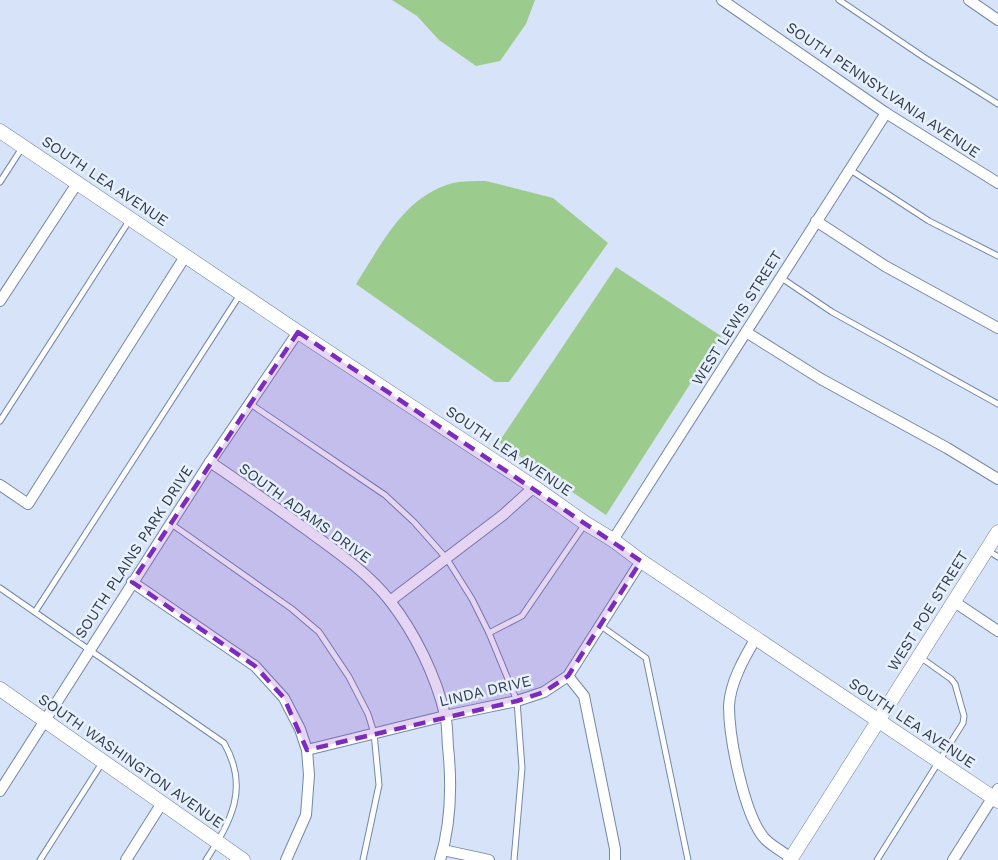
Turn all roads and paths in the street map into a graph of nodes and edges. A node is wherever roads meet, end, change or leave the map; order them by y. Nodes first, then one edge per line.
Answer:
1 (722, 0) edge
2 (839, 0) edge
3 (969, 0) edge
4 (998, 20) edge
5 (998, 104) edge
6 (886, 113) junction
7 (0, 130) edge
8 (23, 146) junction
9 (849, 169) junction
10 (0, 182) edge
11 (78, 182) junction
12 (998, 183) edge
13 (131, 218) junction
14 (816, 221) junction
15 (186, 255) junction
16 (998, 256) edge
17 (780, 277) junction
18 (241, 292) junction
19 (0, 301) edge
20 (998, 328) edge
21 (298, 332) junction
22 (746, 332) junction
23 (249, 403) junction
24 (998, 404) edge
25 (0, 421) edge
26 (210, 462) junction
27 (998, 479) edge
28 (0, 485) edge
29 (534, 486) junction
30 (170, 523) junction
31 (585, 523) junction
32 (998, 532) edge
33 (613, 540) junction
34 (992, 553) edge
35 (447, 560) junction
36 (640, 561) junction
37 (132, 582) junction
38 (0, 588) edge
39 (390, 601) junction
40 (953, 601) junction
41 (35, 612) junction
42 (601, 626) junction
43 (998, 631) edge
44 (489, 633) junction
45 (756, 638) junction
46 (89, 650) junction
47 (918, 656) junction
48 (568, 676) junction
49 (0, 689) edge
50 (517, 701) junction
51 (445, 716) junction
52 (878, 720) junction
53 (44, 721) junction
54 (374, 733) junction
55 (307, 750) junction
56 (102, 762) junction
57 (939, 762) junction
58 (0, 791) edge
59 (996, 796) edge
60 (162, 803) junction
61 (217, 842) junction
62 (442, 855) edge
63 (790, 859) edge
64 (40, 860) edge
65 (126, 860) edge
66 (206, 860) edge
67 (243, 860) edge
68 (286, 860) edge
69 (363, 860) edge
70 (489, 860) edge
71 (514, 860) edge
72 (615, 860) edge
73 (688, 860) edge
74 (877, 860) edge
75 (953, 860) edge

1 - 6 street, SOUTH PENNSYLVANIA AVENUE
2 - 5 lane
3 - 4 street
6 - 9 street, WEST LEWIS STREET
6 - 12 street, SOUTH PENNSYLVANIA AVENUE
7 - 8 street, SOUTH LEA AVENUE
8 - 10 lane
8 - 11 street, SOUTH LEA AVENUE
9 - 14 street, WEST LEWIS STREET
9 - 16 lane
11 - 13 street, SOUTH LEA AVENUE
11 - 19 street
13 - 15 street, SOUTH LEA AVENUE
13 - 25 lane
14 - 17 street, WEST LEWIS STREET
14 - 20 street
15 - 18 street, SOUTH LEA AVENUE
15 - 28 street
17 - 22 street, WEST LEWIS STREET
17 - 24 lane
18 - 21 street, SOUTH LEA AVENUE
18 - 41 lane
21 - 23 street, SOUTH PLAINS PARK DRIVE
21 - 29 street, SOUTH LEA AVENUE
22 - 27 street
22 - 33 street, WEST LEWIS STREET
23 - 26 street, SOUTH PLAINS PARK DRIVE
23 - 35 lane
26 - 30 street, SOUTH PLAINS PARK DRIVE
26 - 39 street, SOUTH ADAMS DRIVE
29 - 31 street, SOUTH LEA AVENUE
29 - 35 street
30 - 37 street, SOUTH PLAINS PARK DRIVE
30 - 54 lane
31 - 33 street, SOUTH LEA AVENUE
31 - 44 lane
32 - 34 street, WEST POE STREET
33 - 36 street, SOUTH LEA AVENUE
34 - 40 street, WEST POE STREET
35 - 39 street
35 - 44 lane
36 - 42 street, LINDA DRIVE
36 - 45 street, SOUTH LEA AVENUE
37 - 46 street, SOUTH PLAINS PARK DRIVE
37 - 55 street
38 - 41 lane
39 - 51 street, SOUTH ADAMS DRIVE
40 - 43 street
40 - 47 street, WEST POE STREET
41 - 46 lane
42 - 48 street, LINDA DRIVE
42 - 73 lane
44 - 50 lane
45 - 52 street, SOUTH LEA AVENUE
45 - 63 street
46 - 53 street, SOUTH PLAINS PARK DRIVE
46 - 61 lane
47 - 52 street, WEST POE STREET
47 - 57 lane
48 - 50 street, LINDA DRIVE
48 - 72 street
49 - 53 street, SOUTH WASHINGTON AVENUE
50 - 51 street, LINDA DRIVE
50 - 71 lane
51 - 54 street, LINDA DRIVE
51 - 62 street, SOUTH ADAMS DRIVE
52 - 57 street, SOUTH LEA AVENUE
52 - 63 street, WEST POE STREET
53 - 56 street, SOUTH WASHINGTON AVENUE
53 - 58 street, SOUTH PLAINS PARK DRIVE
54 - 55 street, LINDA DRIVE
54 - 69 lane
55 - 68 street
56 - 60 street, SOUTH WASHINGTON AVENUE
56 - 64 lane
57 - 59 street, SOUTH LEA AVENUE
57 - 74 lane
59 - 75 street
60 - 61 street, SOUTH WASHINGTON AVENUE
60 - 65 street
61 - 66 lane
61 - 67 street, SOUTH WASHINGTON AVENUE
62 - 70 street

